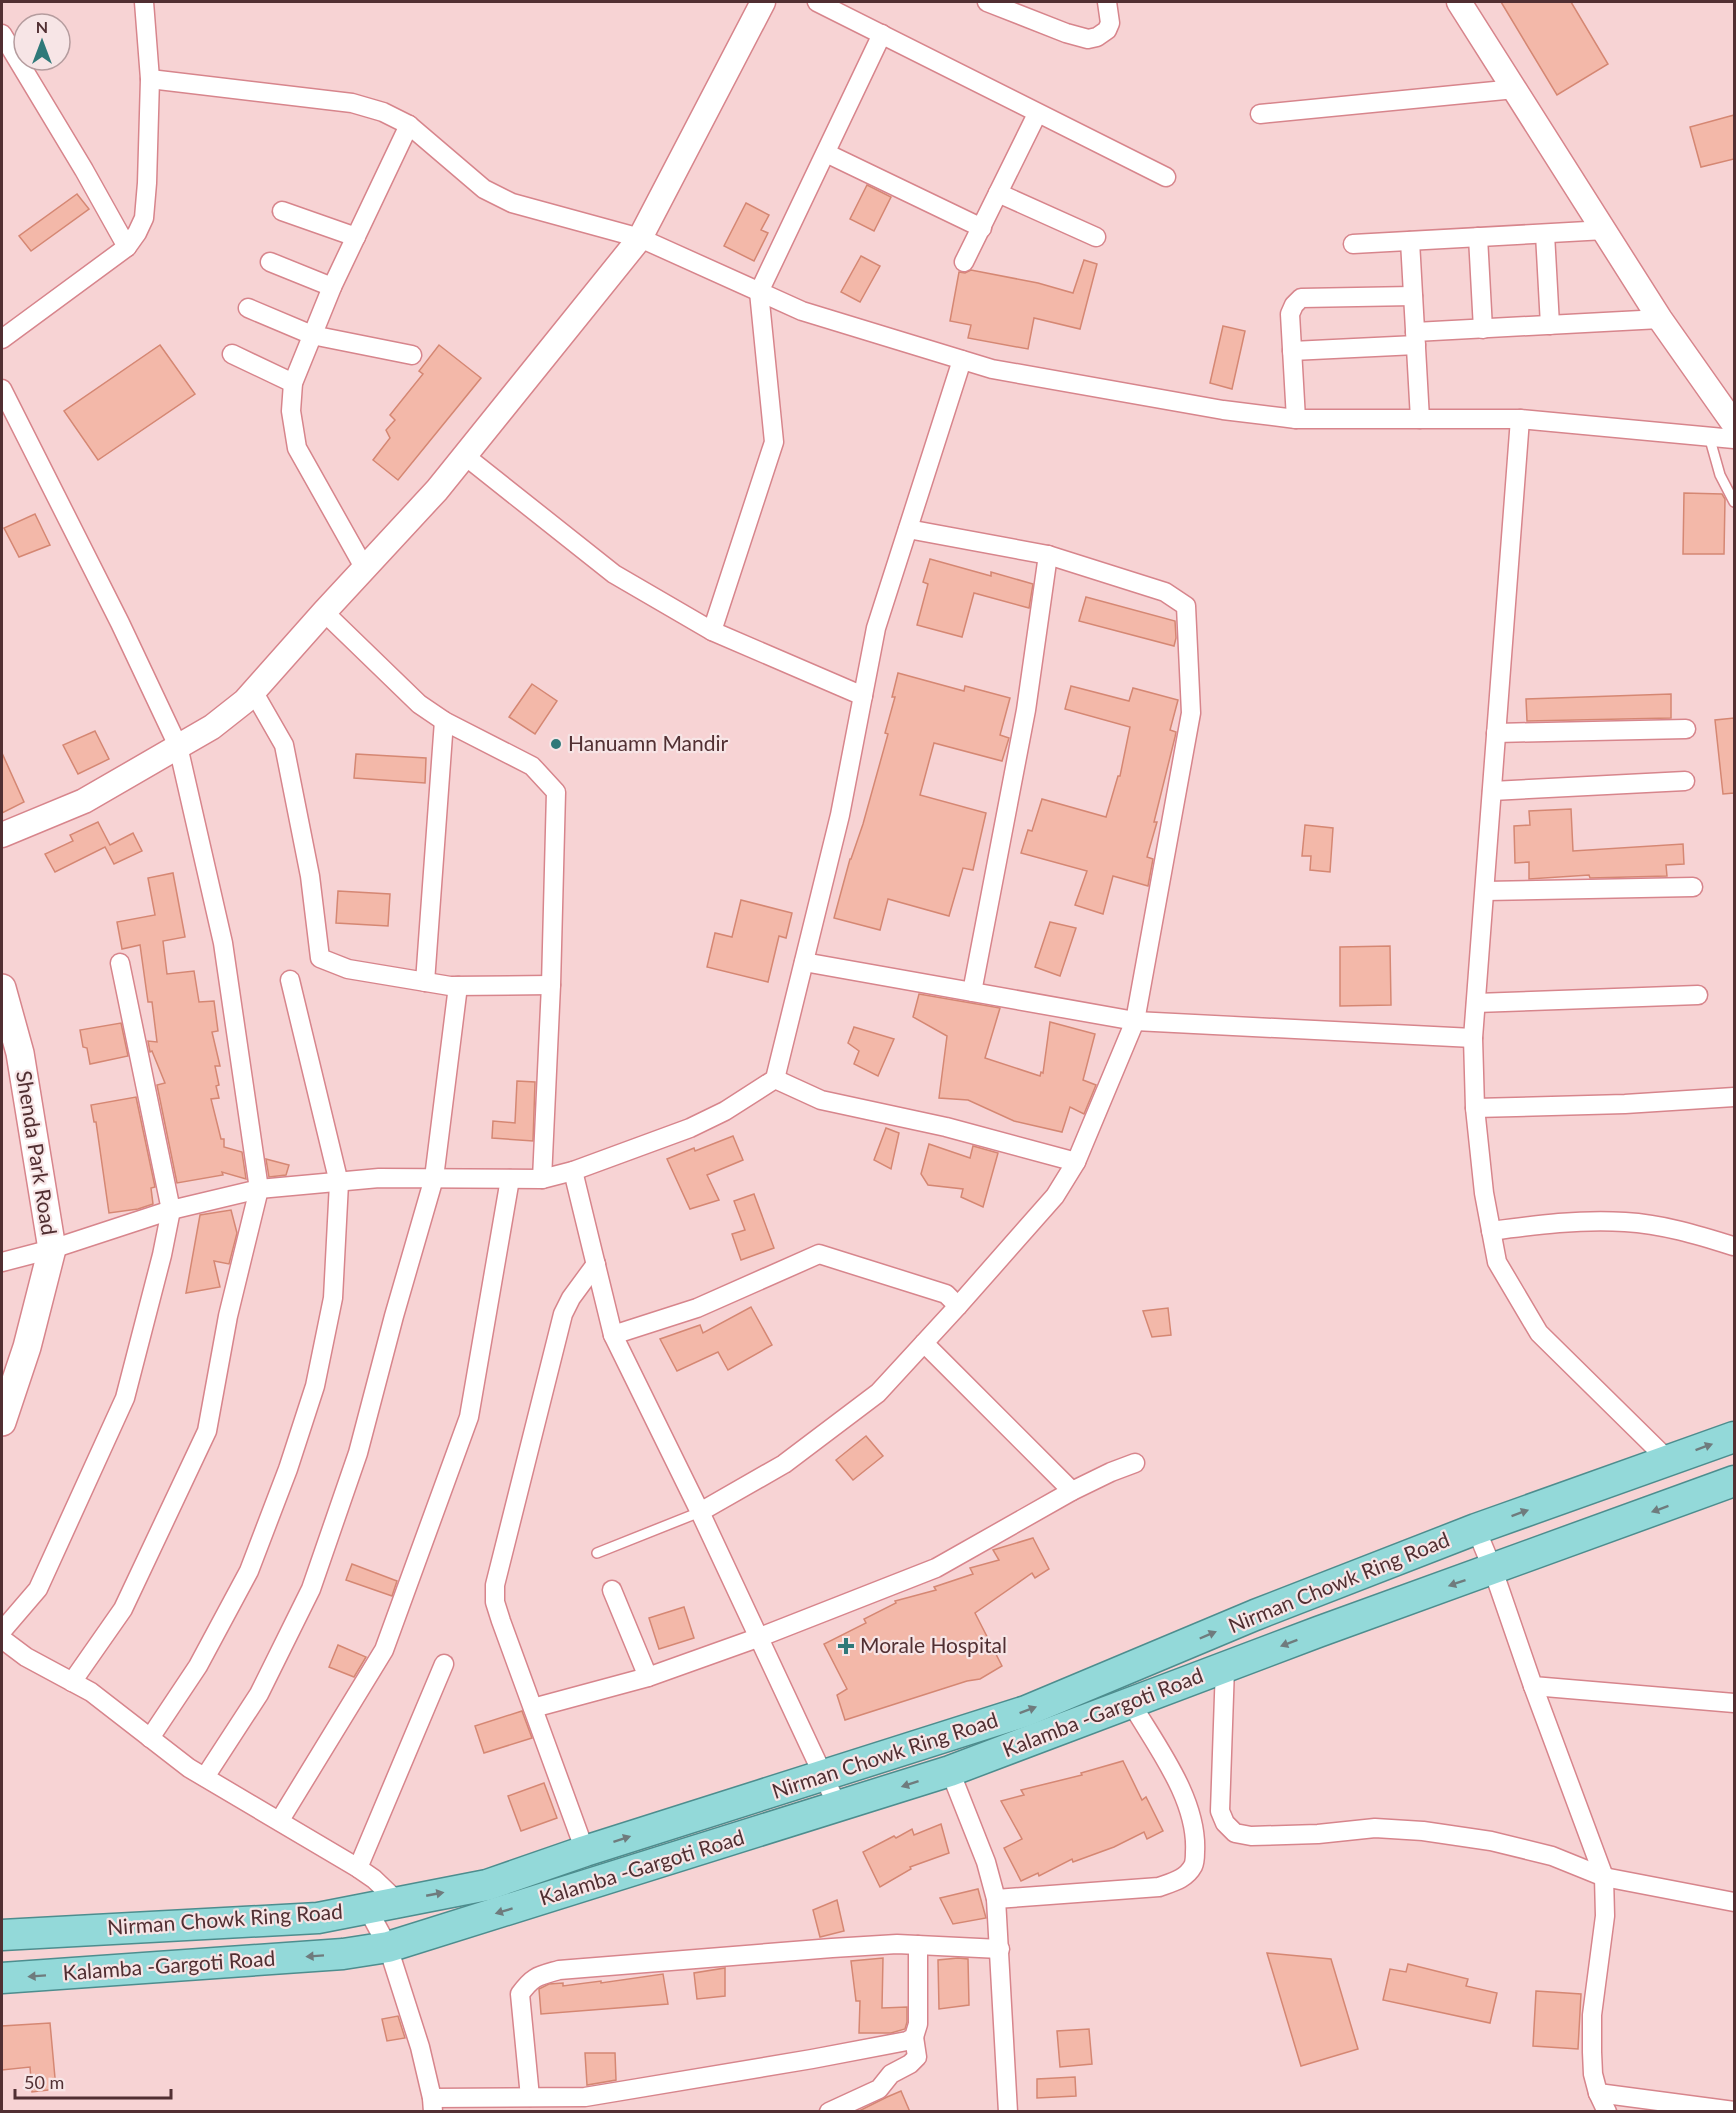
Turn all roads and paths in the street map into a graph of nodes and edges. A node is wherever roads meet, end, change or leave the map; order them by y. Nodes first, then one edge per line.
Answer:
1 (144, 2) edge
2 (763, 2) edge
3 (817, 2) edge
4 (987, 2) edge
5 (1107, 2) edge
6 (1460, 2) edge
7 (2, 34) edge
8 (882, 34) junction
9 (150, 79) junction
10 (1515, 89) junction
11 (1037, 114) junction
12 (1260, 114) dead end
13 (409, 125) junction
14 (826, 153) junction
15 (1166, 177) dead end
16 (998, 193) junction
17 (282, 211) dead end
18 (982, 228) junction
19 (1605, 230) junction
20 (1545, 234) junction
21 (356, 237) junction
22 (1096, 237) dead end
23 (1478, 237) junction
24 (640, 238) junction
25 (1410, 241) junction
26 (1353, 244) dead end
27 (127, 247) junction
28 (270, 262) dead end
29 (964, 262) dead end
30 (332, 287) junction
31 (759, 292) junction
32 (1413, 296) junction
33 (248, 308) dead end
34 (1660, 319) junction
35 (1550, 325) junction
36 (1483, 329) junction
37 (312, 335) junction
38 (1415, 338) junction
39 (2, 339) edge
40 (1292, 351) junction
41 (232, 354) dead end
42 (412, 355) dead end
43 (962, 360) junction
44 (293, 383) junction
45 (2, 389) edge
46 (1296, 419) junction
47 (1420, 419) junction
48 (1520, 419) junction
49 (1734, 424) edge
50 (1709, 436) junction
51 (1734, 439) edge
52 (464, 455) junction
53 (1734, 502) edge
54 (908, 529) junction
55 (1048, 555) junction
56 (365, 569) junction
57 (324, 612) junction
58 (712, 632) junction
59 (253, 691) junction
60 (863, 696) junction
61 (444, 721) junction
62 (1686, 729) dead end
63 (1496, 734) junction
64 (178, 746) junction
65 (1685, 781) dead end
66 (1492, 791) junction
67 (2, 835) edge
68 (1693, 887) dead end
69 (1485, 891) junction
70 (804, 962) junction
71 (120, 963) dead end
72 (290, 981) dead end
73 (425, 982) junction
74 (551, 985) junction
75 (459, 986) junction
76 (2, 988) edge
77 (972, 992) junction
78 (1698, 995) dead end
79 (1476, 1003) junction
80 (1135, 1021) junction
81 (1473, 1038) junction
82 (775, 1079) junction
83 (1734, 1097) edge
84 (1475, 1108) junction
85 (1076, 1162) junction
86 (573, 1171) junction
87 (434, 1178) junction
88 (510, 1179) junction
89 (542, 1179) junction
90 (339, 1183) junction
91 (259, 1189) junction
92 (171, 1210) junction
93 (1491, 1231) junction
94 (1733, 1246) edge
95 (52, 1248) junction
96 (2, 1262) edge
97 (596, 1264) junction
98 (958, 1306) junction
99 (613, 1335) junction
100 (924, 1343) junction
101 (2, 1422) edge
102 (1734, 1437) edge
103 (1668, 1460) junction
104 (1135, 1463) dead end
105 (1734, 1481) edge
106 (1072, 1491) junction
107 (700, 1512) junction
108 (1476, 1529) junction
109 (597, 1553) dead end
110 (1493, 1570) junction
111 (612, 1590) dead end
112 (2, 1631) edge
113 (760, 1637) junction
114 (2, 1639) edge
115 (444, 1664) dead end
116 (1225, 1667) junction
117 (648, 1677) junction
118 (72, 1682) junction
119 (1533, 1686) junction
120 (1131, 1703) junction
121 (1734, 1703) edge
122 (533, 1708) junction
123 (150, 1738) junction
124 (950, 1771) junction
125 (824, 1775) junction
126 (205, 1777) junction
127 (838, 1807) junction
128 (280, 1820) junction
129 (585, 1851) junction
130 (358, 1868) junction
131 (1604, 1877) junction
132 (996, 1899) junction
133 (398, 1902) junction
134 (1734, 1902) edge
135 (366, 1908) junction
136 (2, 1935) edge
137 (918, 1945) junction
138 (388, 1947) junction
139 (1000, 1949) junction
140 (2, 1978) edge
141 (914, 2037) junction
142 (1598, 2093) junction
143 (530, 2097) junction
144 (432, 2105) edge
145 (1734, 2111) edge
146 (829, 2112) edge
147 (1008, 2112) edge
148 (1607, 2112) edge

1 - 9 street
2 - 24 street
3 - 8 street
4 - 5 street
6 - 10 street
7 - 27 street
8 - 11 street
8 - 14 street
9 - 13 street
9 - 27 street
10 - 12 street
10 - 19 street
11 - 15 street
11 - 16 street
13 - 21 street
13 - 24 street
14 - 18 street
14 - 31 street
16 - 18 street
16 - 22 street
17 - 21 street
18 - 29 street
19 - 20 street
19 - 34 street
20 - 23 street
20 - 35 street
21 - 30 street
23 - 25 street
23 - 36 street
24 - 31 street
24 - 52 street
25 - 26 street
25 - 32 street
27 - 39 street
28 - 30 street
30 - 37 street
31 - 43 street
31 - 58 street
32 - 38 street
32 - 40 street
33 - 37 street
34 - 35 street
34 - 49 street
35 - 36 street
36 - 38 street
37 - 42 street
37 - 44 street
38 - 40 street
38 - 47 street
40 - 46 street
41 - 44 street
43 - 46 street
43 - 54 street
44 - 56 street
45 - 64 street
46 - 47 street
47 - 48 street
48 - 50 street
48 - 63 street
50 - 51 street
50 - 53 lane
52 - 56 street
52 - 58 street
54 - 55 street
54 - 60 street
55 - 77 street
55 - 80 street
56 - 57 street
57 - 59 street
57 - 61 street
58 - 60 street
59 - 64 street
59 - 73 street
60 - 70 street
61 - 73 street
61 - 74 street
62 - 63 street
63 - 66 street
64 - 67 street
64 - 91 street
65 - 66 street
66 - 69 street
68 - 69 street
69 - 79 street
70 - 77 street
70 - 82 street
71 - 92 street
72 - 90 street
73 - 75 street
74 - 75 street
74 - 89 street
75 - 87 street
76 - 95 main road, Shenda Park Road
77 - 80 street
78 - 79 street
79 - 81 street
80 - 81 street
80 - 85 street
81 - 84 street
82 - 85 street
82 - 86 street
83 - 84 street
84 - 93 street
85 - 98 street
86 - 89 street
86 - 97 street
87 - 88 street
87 - 90 street
87 - 126 street
88 - 89 street
88 - 128 street
90 - 91 street
90 - 123 street
91 - 92 street
91 - 118 street
92 - 95 street
92 - 112 street
93 - 94 street
93 - 103 street
95 - 96 street
95 - 101 main road, Shenda Park Road
97 - 99 street
97 - 122 street
98 - 99 street
98 - 100 street
99 - 107 street
100 - 106 street
100 - 107 street
103 -> 102 main road, Nirman Chowk Ring Road
108 -> 103 main road, Nirman Chowk Ring Road
104 - 106 street
105 -> 110 main road, Kalamba -Gargoti Road
106 - 113 street
107 - 109 lane
107 - 113 street
108 - 110 street
125 -> 108 main road, Nirman Chowk Ring Road
110 -> 116 main road, Kalamba -Gargoti Road
110 - 119 street
111 - 117 street
113 - 117 street
113 - 125 street
114 - 118 street
115 - 130 street
116 - 120 main road, Kalamba -Gargoti Road
116 - 131 street
117 - 122 street
118 - 123 street
119 - 121 street
119 - 131 street
120 - 124 main road, Kalamba -Gargoti Road
120 - 132 street
122 - 129 street
123 - 126 street
124 -> 127 main road, Kalamba -Gargoti Road
124 - 132 street
125 - 127 street
129 -> 125 main road, Nirman Chowk Ring Road
126 - 128 street
127 -> 138 main road, Kalamba -Gargoti Road
128 - 130 street
133 -> 129 main road, Nirman Chowk Ring Road
130 - 133 street
131 - 134 street
131 - 142 street
132 - 139 street
133 - 135 main road, Nirman Chowk Ring Road
135 - 136 main road, Nirman Chowk Ring Road
135 - 138 street
137 - 139 street
137 - 141 street
137 - 143 street
138 -> 140 main road, Kalamba -Gargoti Road
138 - 144 street
139 - 147 street
141 - 143 street
141 - 146 street
142 - 145 street
142 - 148 street
143 - 144 street

